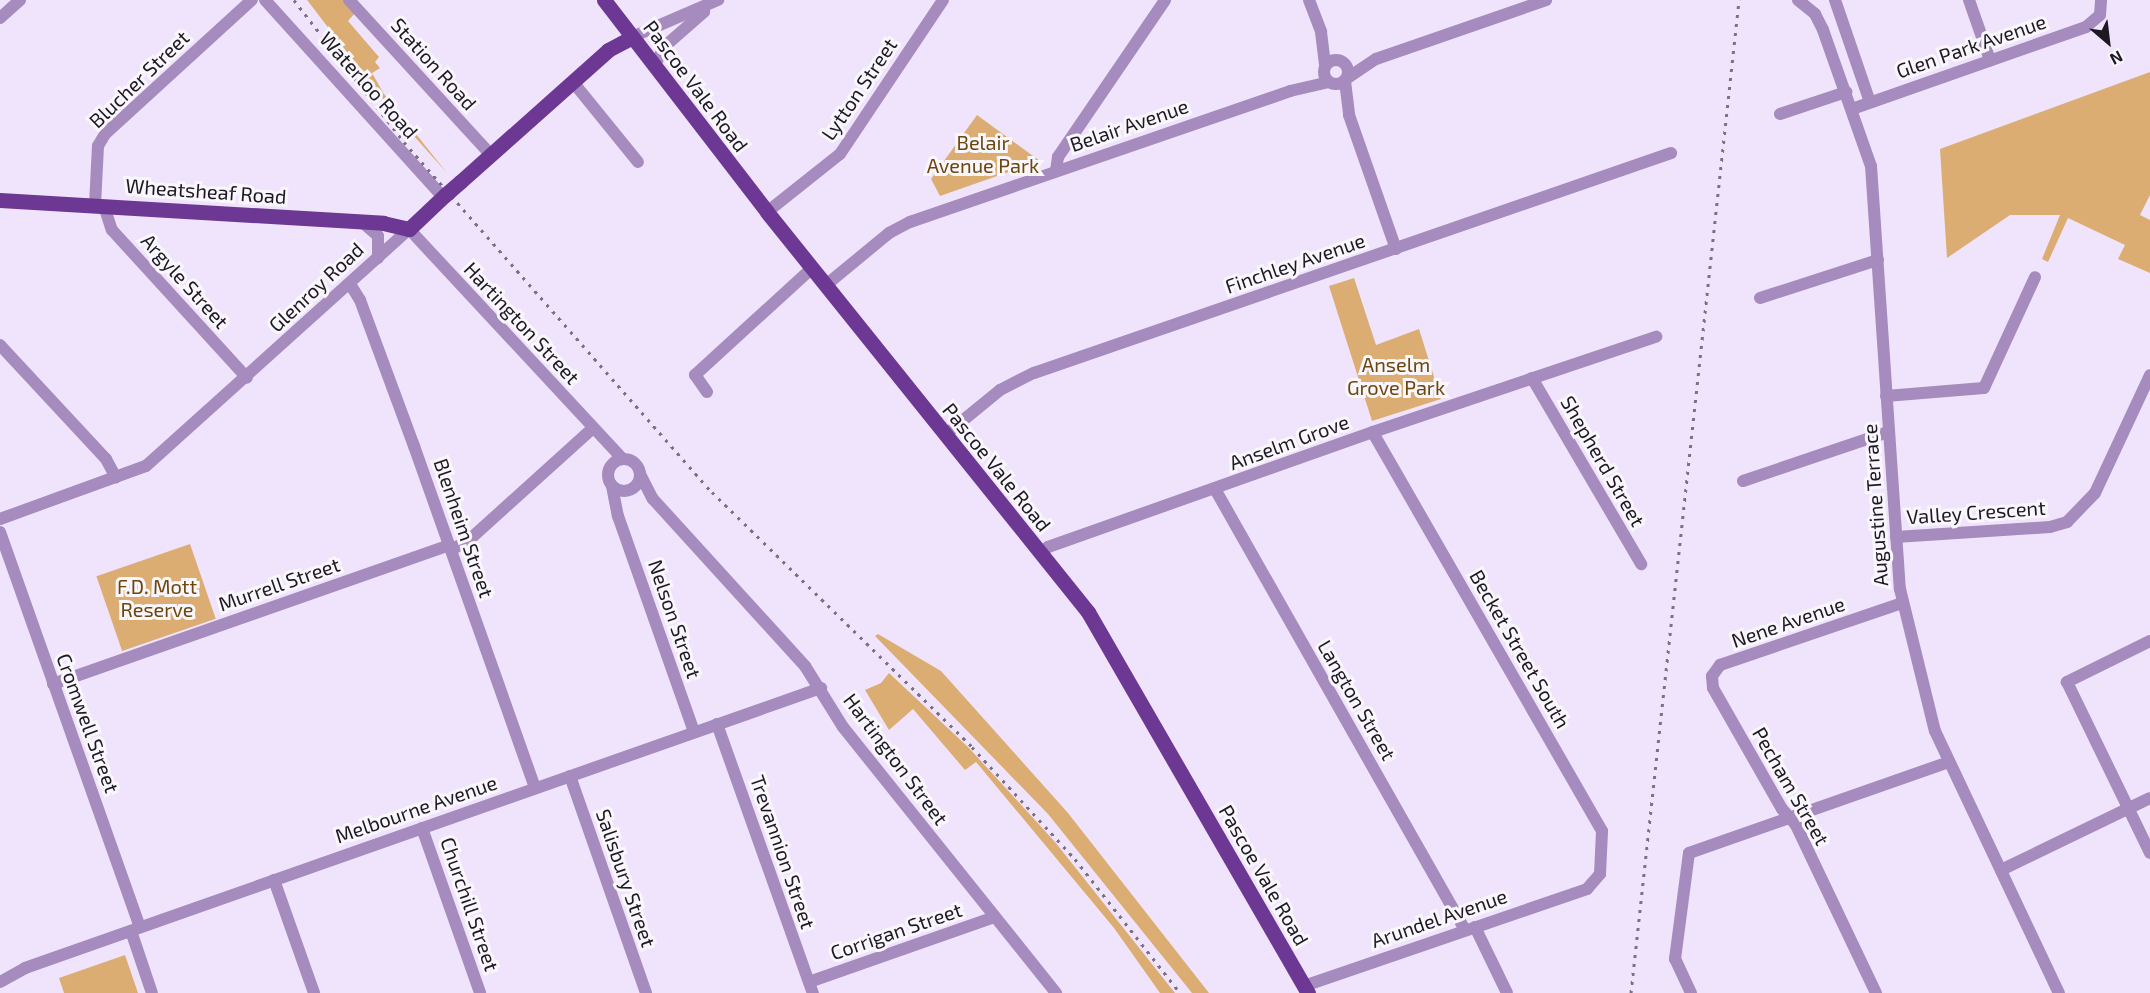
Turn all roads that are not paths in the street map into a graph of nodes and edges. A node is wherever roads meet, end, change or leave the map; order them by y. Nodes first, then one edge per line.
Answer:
1 (20, 0) edge
2 (252, 0) edge
3 (265, 0) edge
4 (350, 0) edge
5 (604, 0) edge
6 (943, 0) edge
7 (1166, 0) edge
8 (1309, 0) edge
9 (1546, 0) edge
10 (1798, 0) edge
11 (1835, 0) edge
12 (1969, 0) edge
13 (2101, 0) edge
14 (715, 3) edge
15 (0, 18) edge
16 (1321, 32) junction
17 (632, 37) junction
18 (1376, 58) junction
19 (1990, 60) junction
20 (1342, 62) junction
21 (654, 66) junction
22 (1324, 67) junction
23 (1346, 80) junction
24 (573, 82) junction
25 (1328, 83) junction
26 (1290, 91) junction
27 (1846, 92) junction
28 (1870, 102) junction
29 (1852, 109) junction
30 (1780, 114) dead end
31 (1349, 115) junction
32 (1075, 135) junction
33 (1671, 153) dead end
34 (490, 154) junction
35 (638, 162) dead end
36 (1080, 163) junction
37 (1056, 171) junction
38 (444, 196) junction
39 (0, 200) edge
40 (99, 206) junction
41 (768, 212) junction
42 (362, 222) junction
43 (410, 229) junction
44 (1396, 249) junction
45 (378, 258) junction
46 (1878, 260) junction
47 (812, 267) junction
48 (2036, 277) dead end
49 (350, 284) junction
50 (826, 285) junction
51 (1760, 298) dead end
52 (1656, 337) dead end
53 (2, 350) edge
54 (2150, 375) edge
55 (247, 378) junction
56 (1532, 378) junction
57 (707, 392) dead end
58 (1886, 396) junction
59 (592, 429) junction
60 (1373, 432) junction
61 (1888, 432) junction
62 (945, 435) junction
63 (606, 444) junction
64 (623, 459) junction
65 (610, 466) junction
66 (640, 474) junction
67 (116, 478) junction
68 (1743, 481) dead end
69 (612, 486) junction
70 (1215, 489) junction
71 (629, 490) junction
72 (653, 499) junction
73 (619, 518) junction
74 (0, 519) edge
75 (0, 532) edge
76 (1896, 537) junction
77 (450, 548) junction
78 (1040, 554) junction
79 (1641, 564) dead end
80 (1902, 603) junction
81 (2150, 641) edge
82 (1720, 665) joint
83 (53, 684) junction
84 (821, 688) junction
85 (717, 724) junction
86 (694, 732) junction
87 (1949, 762) junction
88 (570, 776) junction
89 (535, 788) junction
90 (2150, 798) edge
91 (2129, 808) junction
92 (1789, 817) junction
93 (422, 828) junction
94 (2150, 853) edge
95 (2001, 870) junction
96 (274, 880) junction
97 (1587, 889) joint
98 (995, 917) junction
99 (136, 929) junction
100 (1470, 929) junction
101 (24, 968) junction
102 (0, 972) edge
103 (0, 982) edge
104 (811, 988) edge
105 (1306, 989) edge
106 (152, 993) edge
107 (314, 993) edge
108 (480, 993) edge
109 (646, 993) edge
110 (1056, 993) edge
111 (1507, 993) edge
112 (1691, 993) edge
113 (1876, 993) edge
114 (2059, 993) edge

1 - 15 street
2 - 40 street, Blucher Street
3 - 38 street, Waterloo Road
4 - 34 street, Station Road
5 - 17 main road, Pascoe Vale Road
6 - 41 street, Lytton Street
7 - 32 street
8 - 16 street
9 - 18 street
10 - 27 street, Augustine Terrace
11 - 28 street
12 - 19 street
13 - 19 street, Glen Park Avenue
14 - 17 street
14 - 21 street
16 - 20 street
16 - 22 street
17 - 21 main road, Pascoe Vale Road
17 - 24 main road, Glenroy Road
18 - 20 street
18 - 23 street
19 - 28 street, Glen Park Avenue
20 - 22 street
20 - 23 street
21 - 41 main road, Pascoe Vale Road
22 - 25 street
22 - 26 street, Belair Avenue
23 - 25 street
23 - 31 street
24 - 34 main road, Glenroy Road
24 - 35 street
25 - 26 street, Belair Avenue
25 - 31 street
26 - 36 street, Belair Avenue
27 - 29 street, Augustine Terrace
27 - 30 street
28 - 29 street, Glen Park Avenue
29 - 46 street, Augustine Terrace
31 - 44 street
32 - 36 street
32 - 37 street
33 - 44 street, Finchley Avenue
34 - 38 main road, Glenroy Road, bridge
36 - 37 street, Belair Avenue
37 - 50 street, Belair Avenue
38 - 43 main road, Glenroy Road
39 - 40 main road, Wheatsheaf Road
40 - 42 main road, Wheatsheaf Road
40 - 55 street, Argyle Street
41 - 47 main road, Pascoe Vale Road
42 - 43 main road, Wheatsheaf Road
42 - 45 street
43 - 45 street, Glenroy Road
43 - 59 street, Hartington Street
44 - 62 street, Finchley Avenue
45 - 49 street, Glenroy Road
46 - 51 street
46 - 58 street, Augustine Terrace
47 - 50 main road, Pascoe Vale Road
47 - 57 street
48 - 58 street
49 - 55 street, Glenroy Road
49 - 77 street, Blenheim Street
50 - 62 main road, Pascoe Vale Road
52 - 56 street, Anselm Grove
53 - 67 street
54 - 76 street, Valley Crescent
55 - 67 street, Glenroy Road
56 - 60 street, Anselm Grove
56 - 79 street, Shepherd Street
58 - 61 street, Augustine Terrace
59 - 63 street, Hartington Street
59 - 77 street, Murrell Street
60 - 70 street, Anselm Grove
60 - 97 street, Becket Street South
61 - 68 street
61 - 76 street, Augustine Terrace
62 - 78 main road, Pascoe Vale Road
63 - 64 street, Hartington Street
63 - 65 street
64 - 65 street
64 - 66 street
65 - 69 street
66 - 71 street
66 - 72 street, Hartington Street
67 - 74 street, Glenroy Road
69 - 71 street
69 - 73 street, Nelson Street
70 - 78 street, Anselm Grove
70 - 100 street, Langton Street
71 - 72 street, Hartington Street
71 - 73 street
72 - 84 street, Hartington Street
73 - 86 street, Nelson Street
75 - 83 street, Cromwell Street
76 - 80 street, Augustine Terrace
77 - 83 street, Murrell Street
77 - 89 street, Blenheim Street
78 - 105 main road, Pascoe Vale Road
80 - 82 street, Nene Avenue
80 - 87 street, Augustine Terrace
81 - 91 street
82 - 92 street, Pecham Street
83 - 99 street, Cromwell Street
84 - 85 street, Melbourne Avenue
84 - 98 street, Hartington Street
85 - 86 street, Melbourne Avenue
85 - 104 street, Trevannion Street
86 - 88 street, Melbourne Avenue
87 - 92 street
87 - 95 street, Augustine Terrace
88 - 89 street, Melbourne Avenue
88 - 109 street, Salisbury Street
89 - 93 street, Melbourne Avenue
90 - 91 street
91 - 94 street
91 - 95 street
92 - 112 street
92 - 113 street, Pecham Street
93 - 96 street, Melbourne Avenue
93 - 108 street, Churchill Street
95 - 114 street, Augustine Terrace
96 - 99 street, Melbourne Avenue
96 - 107 street
97 - 100 street, Arundel Avenue
98 - 104 street, Corrigan Street
98 - 110 street, Hartington Street
99 - 101 street, Melbourne Avenue
99 - 106 street, Cromwell Street
100 - 105 street, Arundel Avenue
100 - 111 street, Langton Street
101 - 102 street, Melbourne Avenue
101 - 103 street, Melbourne Avenue

